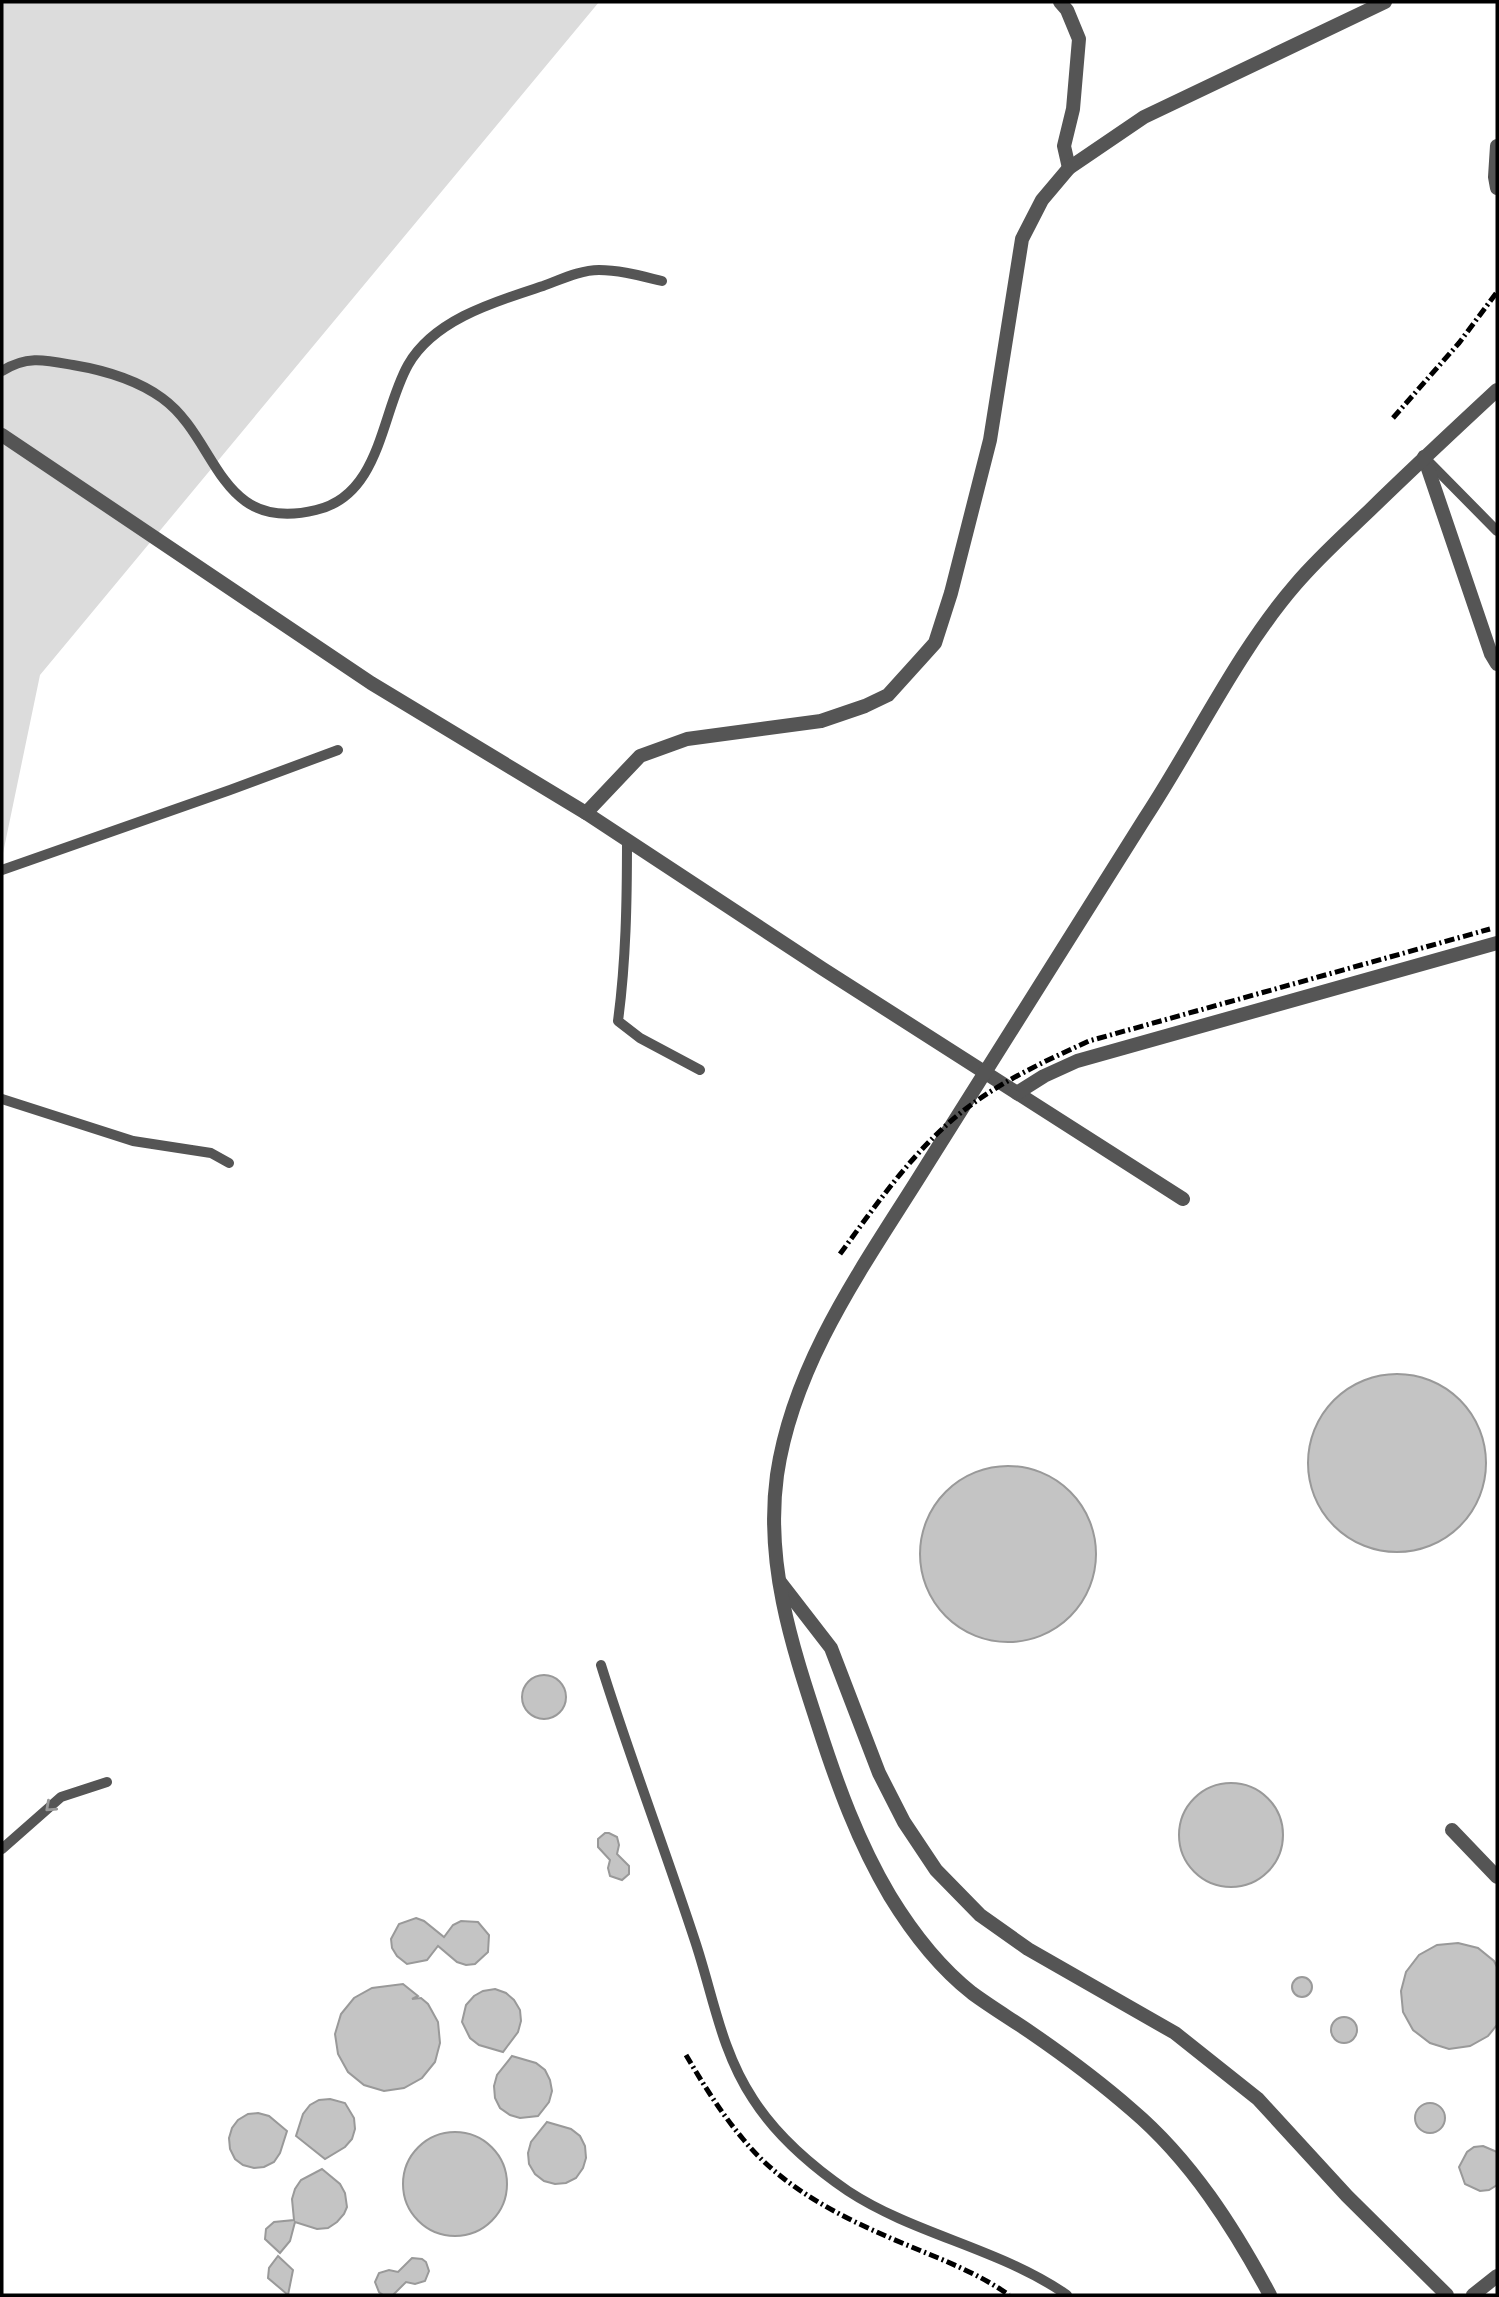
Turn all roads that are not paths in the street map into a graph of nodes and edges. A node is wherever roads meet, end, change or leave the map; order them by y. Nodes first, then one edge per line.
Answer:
1 (1060, 2) edge
2 (1384, 2) edge
3 (1497, 146) edge
4 (1069, 167) junction
5 (1497, 188) edge
6 (662, 281) dead end
7 (2, 371) edge
8 (1497, 390) edge
9 (2, 435) edge
10 (1424, 457) junction
11 (1497, 531) edge
12 (1497, 664) edge
13 (338, 750) dead end
14 (586, 813) junction
15 (627, 840) junction
16 (2, 870) edge
17 (1497, 943) edge
18 (700, 1070) dead end
19 (984, 1072) junction
20 (1017, 1093) junction
21 (2, 1099) edge
22 (229, 1163) dead end
23 (1183, 1199) dead end
24 (777, 1578) junction
25 (601, 1665) dead end
26 (107, 1782) dead end
27 (1451, 1830) dead end
28 (2, 1849) edge
29 (1497, 1877) edge
30 (1497, 2276) edge
31 (1067, 2295) edge
32 (1270, 2295) edge
33 (1447, 2295) edge
34 (1473, 2295) edge

1 - 4 street
2 - 4 street
3 - 5 street
4 - 14 street
6 - 7 lane
8 - 10 street
9 - 14 street
10 - 11 lane
10 - 12 street
10 - 19 street
13 - 16 lane
14 - 15 street
15 - 18 lane
15 - 19 street
17 - 20 street
19 - 20 street
19 - 24 street
20 - 23 street
21 - 22 lane
24 - 32 street
24 - 33 street
25 - 31 lane
26 -> 28 lane
27 - 29 street
30 - 34 street

